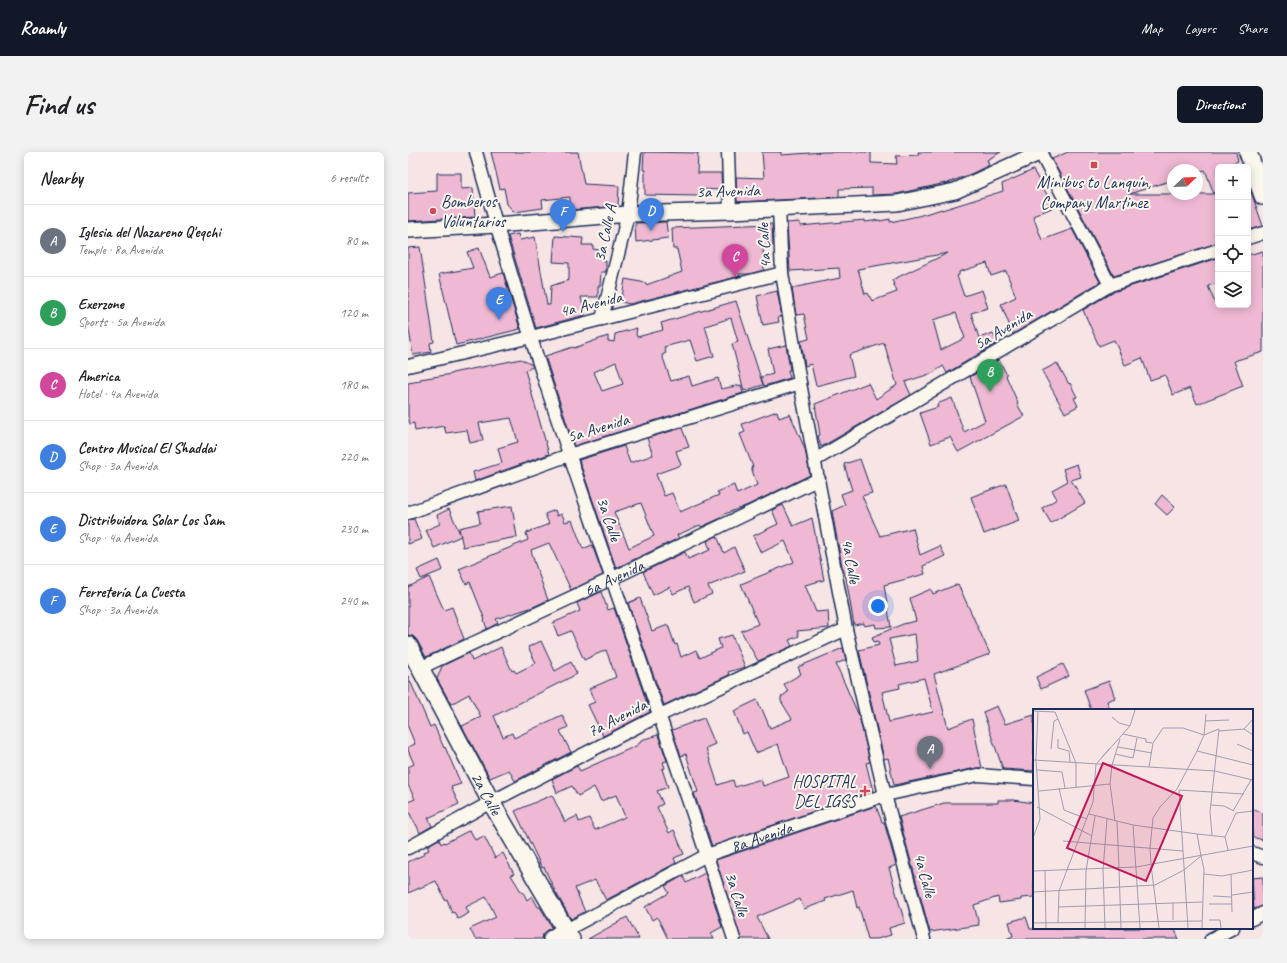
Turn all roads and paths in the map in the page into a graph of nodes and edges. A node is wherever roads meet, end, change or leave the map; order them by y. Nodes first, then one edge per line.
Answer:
1 (476, 152) edge
2 (635, 152) edge
3 (728, 152) edge
4 (1040, 152) edge
5 (1248, 152) edge
6 (1263, 196) edge
7 (778, 208) junction
8 (730, 211) junction
9 (628, 214) junction
10 (496, 225) junction
11 (408, 230) edge
12 (1263, 233) edge
13 (1251, 237) edge
14 (1215, 251) edge
15 (782, 273) junction
16 (1110, 285) junction
17 (602, 319) junction
18 (532, 337) junction
19 (408, 366) edge
20 (800, 384) junction
21 (569, 455) junction
22 (815, 460) junction
23 (819, 479) junction
24 (408, 513) edge
25 (611, 579) junction
26 (846, 629) junction
27 (408, 645) edge
28 (414, 671) edge
29 (658, 716) junction
30 (1033, 779) edge
31 (885, 795) junction
32 (491, 802) junction
33 (408, 848) edge
34 (1253, 853) edge
35 (707, 855) junction
36 (1263, 857) edge
37 (1263, 913) edge
38 (1253, 918) edge
39 (1231, 929) edge
40 (563, 936) edge
41 (734, 939) edge
42 (924, 939) edge
43 (1211, 939) edge

1 - 10 street, 3a Calle
2 - 9 street, 3a Calle A
3 - 8 street
4 - 7 street, 3a Avenida
4 - 16 street
5 - 6 main road
7 - 8 street, 3a Avenida
7 - 15 street, 4a Calle
8 - 9 street, 3a Avenida
9 - 10 street, 3a Avenida
9 - 17 street, 3a Calle A
10 - 11 street, 3a Avenida
10 - 18 street, 3a Calle
12 - 13 street
14 - 16 street, 5a Avenida
15 - 17 street, 4a Avenida
15 - 20 street, 4a Calle
16 - 22 street, 5a Avenida
17 - 18 street, 4a Avenida
18 - 19 street, 4a Avenida
18 - 21 street, 3a Calle
20 - 21 street, 5a Avenida
20 - 22 street, 4a Calle
21 - 24 street, 5a Avenida
21 - 25 street, 3a Calle
22 - 23 street, 4a Calle
23 - 25 street, 6a Avenida
23 - 26 street, 4a Calle
25 - 28 street, 6a Avenida
25 - 29 street, 3a Calle
26 - 29 street, 7a Avenida
26 - 31 street, 4a Calle
27 - 28 main road, 2a Calle
28 - 32 main road, 2a Calle
29 - 32 street, 7a Avenida
29 - 35 street, 3a Calle
30 - 31 street, 8a Avenida
31 - 35 street, 8a Avenida
31 - 42 street, 4a Calle
32 - 33 street, 7a Avenida
32 - 40 main road, 2a Calle
34 - 36 street
35 - 40 street, 8a Avenida
35 - 41 street, 3a Calle
37 - 38 street
39 - 43 street

